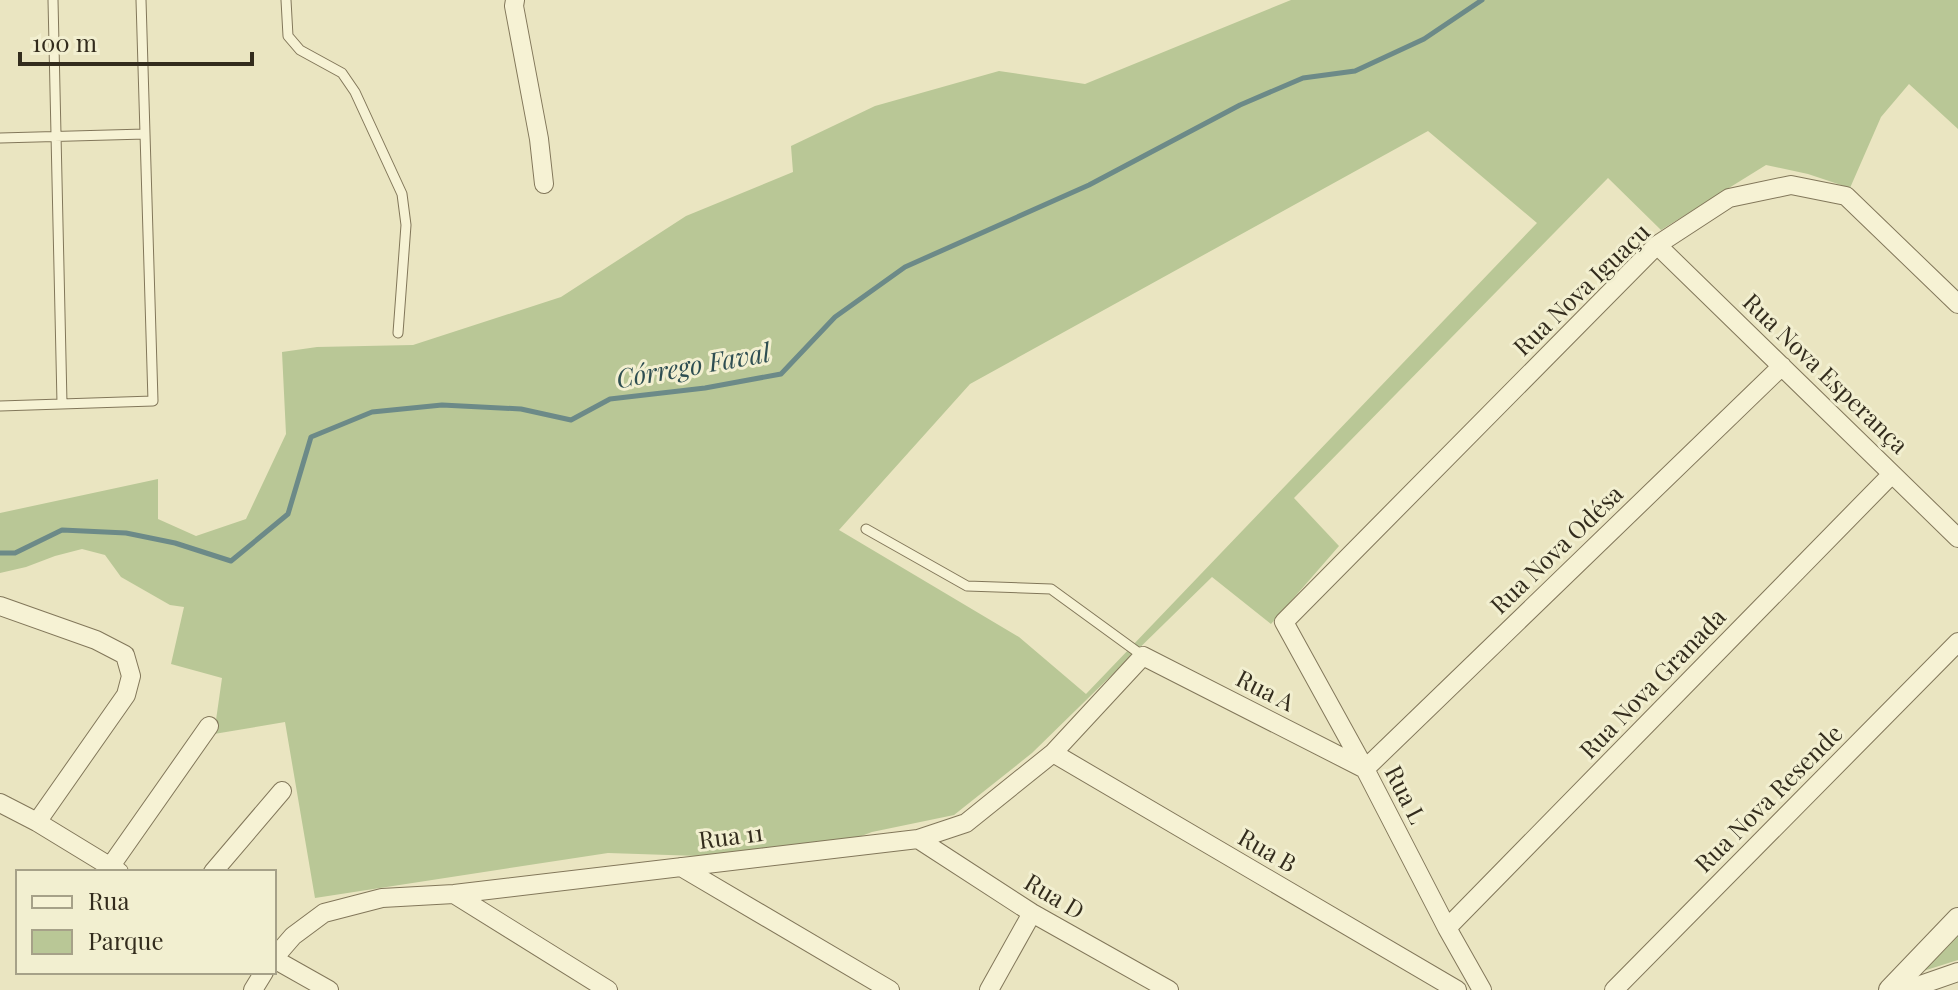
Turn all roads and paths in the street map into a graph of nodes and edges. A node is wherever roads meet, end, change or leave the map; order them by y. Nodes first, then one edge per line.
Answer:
1 (53, 0) edge
2 (141, 0) edge
3 (286, 0) edge
4 (515, 0) edge
5 (145, 134) junction
6 (56, 136) junction
7 (0, 138) edge
8 (544, 184) dead end
9 (1657, 245) junction
10 (1958, 304) edge
11 (398, 333) dead end
12 (1782, 366) junction
13 (62, 403) junction
14 (0, 406) edge
15 (1892, 474) junction
16 (866, 529) dead end
17 (1958, 538) edge
18 (0, 606) edge
19 (1284, 622) joint
20 (1958, 642) edge
21 (1143, 656) junction
22 (209, 726) dead end
23 (1053, 753) junction
24 (1365, 769) junction
25 (282, 791) dead end
26 (0, 803) edge
27 (37, 822) junction
28 (918, 839) junction
29 (681, 867) junction
30 (114, 870) edge
31 (215, 870) edge
32 (454, 894) junction
33 (1032, 913) junction
34 (1958, 919) edge
35 (1447, 928) junction
36 (276, 956) edge
37 (276, 959) edge
38 (1958, 972) edge
39 (329, 990) edge
40 (608, 990) edge
41 (890, 990) edge
42 (989, 990) edge
43 (1169, 990) edge
44 (1457, 990) edge
45 (1482, 990) edge
46 (1614, 990) edge
47 (1890, 990) edge
48 (1906, 990) edge

1 - 6 lane
2 - 5 lane
3 - 11 lane
4 - 8 street
5 - 6 lane
5 - 13 lane
6 - 7 lane
6 - 13 lane
9 - 10 street, Rua Nova Iguaçu
9 - 12 street, Rua Nova Esperança
9 - 19 street, Rua Nova Iguaçu
12 - 15 street, Rua Nova Esperança
12 - 24 street, Rua Nova Odésa
13 - 14 lane
15 - 17 street, Rua Nova Esperança
15 - 35 street, Rua Nova Granada
16 - 21 lane
18 - 27 street
19 - 24 street, Rua L
20 - 46 street, Rua Nova Resende
21 - 23 street, Rua 11
21 - 24 street, Rua A
22 - 30 street
23 - 28 street, Rua 11
23 - 44 street, Rua B
24 - 35 street, Rua L
25 - 31 street
26 - 27 street
27 - 30 street
28 - 29 street, Rua 11
28 - 33 street, Rua D
29 - 32 street, Rua 11
29 - 41 street
32 - 36 street, Rua 11
32 - 40 street
33 - 42 street
33 - 43 street, Rua D
34 - 47 street
35 - 45 street, Rua L
37 - 39 street
38 - 48 street

